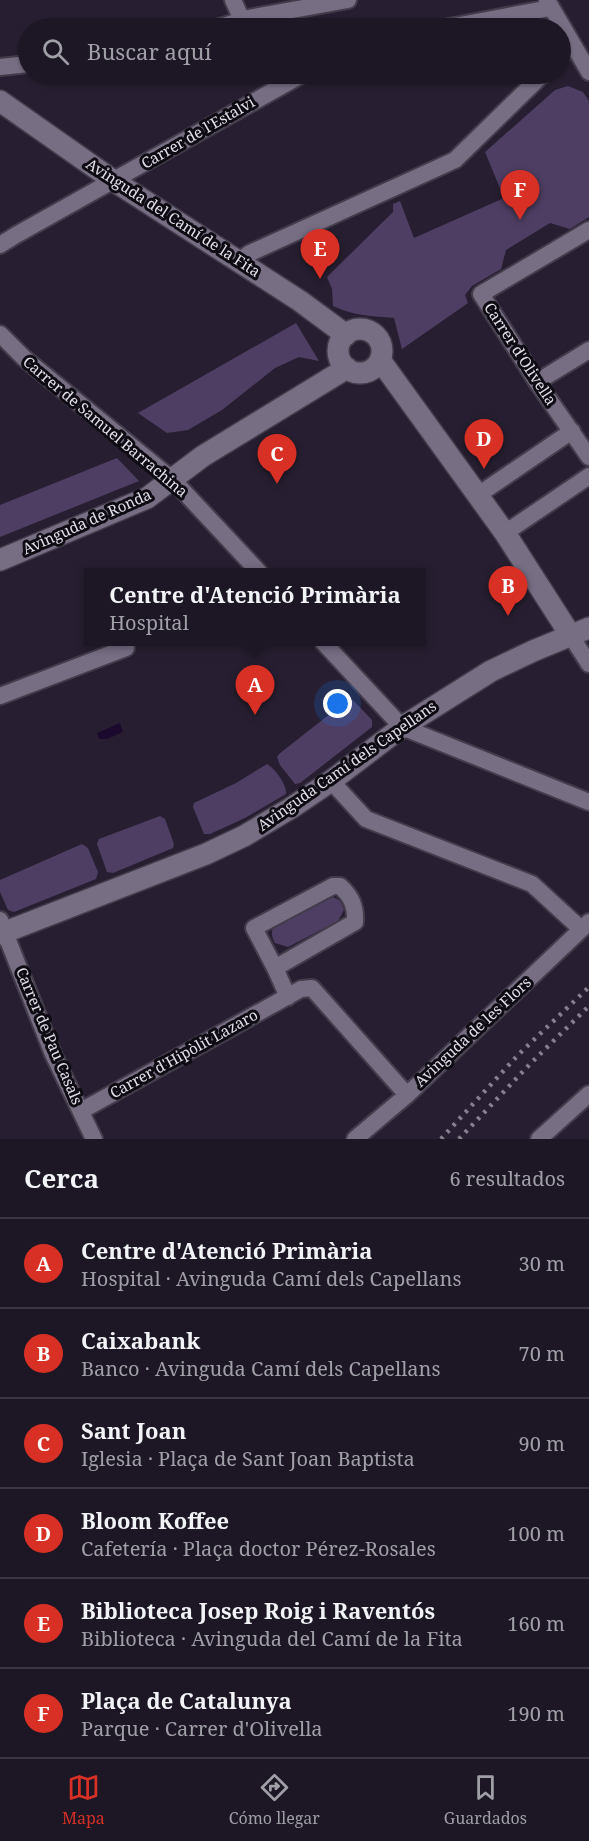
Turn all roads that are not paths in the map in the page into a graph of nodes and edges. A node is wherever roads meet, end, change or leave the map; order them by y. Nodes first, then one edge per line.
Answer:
1 (234, 0) edge
2 (348, 0) edge
3 (548, 4) edge
4 (241, 18) edge
5 (253, 18) edge
6 (487, 18) edge
7 (571, 56) edge
8 (18, 65) edge
9 (0, 67) edge
10 (589, 72) edge
11 (285, 84) edge
12 (533, 84) edge
13 (0, 101) edge
14 (114, 181) junction
15 (589, 230) edge
16 (0, 246) edge
17 (239, 261) junction
18 (0, 334) edge
19 (346, 335) junction
20 (589, 350) edge
21 (380, 360) junction
22 (346, 369) junction
23 (537, 382) junction
24 (572, 431) junction
25 (589, 457) edge
26 (589, 476) edge
27 (173, 480) junction
28 (478, 495) junction
29 (505, 533) junction
30 (0, 560) edge
31 (254, 568) edge
32 (580, 632) edge
33 (327, 646) edge
34 (126, 648) dead end
35 (589, 664) edge
36 (0, 696) edge
37 (402, 726) junction
38 (331, 781) junction
39 (589, 802) edge
40 (585, 926) edge
41 (2, 928) edge
42 (275, 968) junction
43 (288, 997) junction
44 (589, 1094) edge
45 (406, 1095) junction
46 (81, 1111) junction
47 (94, 1139) edge
48 (355, 1139) edge
49 (539, 1139) edge

1 - 4 street
2 - 5 street
3 - 6 street
7 - 10 street
8 - 9 street
11 - 14 street, Carrer de l'Estalvi
12 - 17 street
13 - 14 street, Avinguda del Camí de la Fita
14 - 16 street, Carrer de l'Estalvi
14 - 17 street, Avinguda del Camí de la Fita
15 - 23 street, Carrer d'Olivella
17 - 19 street, Avinguda del Camí de la Fita
18 - 27 street, Carrer de Samuel Barrachina
19 - 21 street
19 - 22 street
20 - 23 street
21 - 22 street
21 - 28 street
22 - 27 street, Avinguda de Ronda
23 - 24 street, Carrer d'Olivella
24 - 25 street, Carrer d'Olivella
24 - 28 street
26 - 29 street
27 - 30 street, Avinguda de Ronda
27 - 31 street, Carrer de Samuel Barrachina
28 - 29 street
29 - 32 street
32 - 35 street
32 - 37 street, Avinguda Camí dels Capellans
33 - 37 street
34 - 36 street
37 - 38 street, Avinguda Camí dels Capellans
37 - 39 street
38 - 40 street
38 - 41 street, Avinguda Camí dels Capellans
40 - 45 street, Avinguda de les Flors
41 - 46 street, Carrer de Pau Casals
42 - 42 street
42 - 43 street
43 - 45 street, Carrer d'Hipòlit Lazaro
43 - 46 street, Carrer d'Hipòlit Lazaro
44 - 49 street
45 - 48 street, Avinguda de les Flors
46 - 47 street, Carrer de Pau Casals

